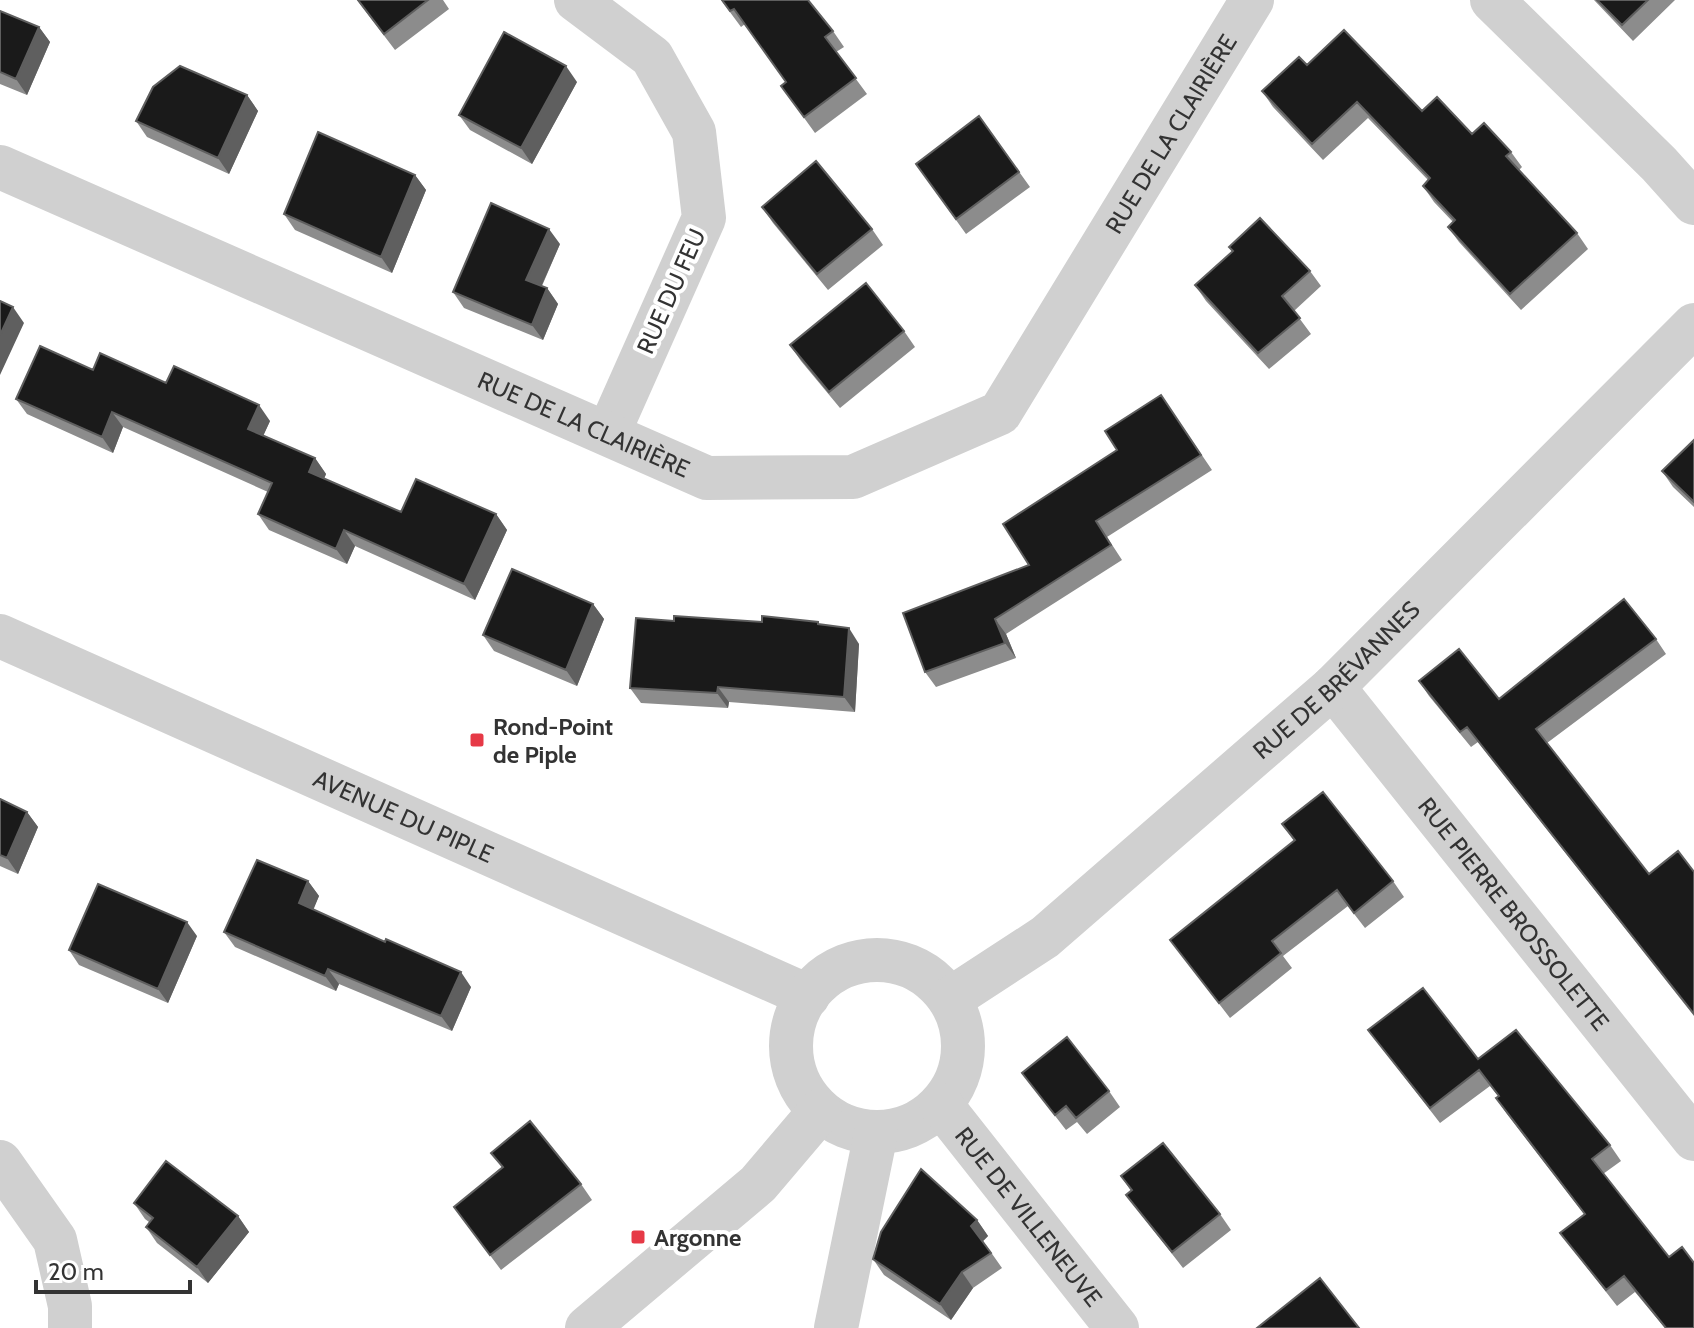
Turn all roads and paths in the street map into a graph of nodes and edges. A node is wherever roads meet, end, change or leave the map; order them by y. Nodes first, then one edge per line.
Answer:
1 (576, 0) edge
2 (1252, 0) edge
3 (1492, 0) edge
4 (0, 167) edge
5 (1694, 203) edge
6 (1694, 325) edge
7 (608, 434) junction
8 (0, 636) edge
9 (1333, 687) junction
10 (808, 996) junction
11 (950, 999) junction
12 (941, 1105) junction
13 (820, 1111) junction
14 (876, 1133) junction
15 (1694, 1139) edge
16 (0, 1162) edge
17 (70, 1328) edge
18 (587, 1328) edge
19 (836, 1328) edge
20 (1117, 1328) edge

1 - 7 street, RUE DU FEU
2 - 7 street, RUE DE LA CLAIRIÈRE
3 - 5 street
4 - 7 street, RUE DE LA CLAIRIÈRE
6 - 9 street, RUE DE BRÉVANNES
8 - 10 street, AVENUE DU PIPLE
9 - 11 street, RUE DE BRÉVANNES
9 - 15 street, RUE PIERRE BROSSOLETTE
10 - 11 street
10 - 13 street
11 - 12 street
12 - 14 street
12 - 20 street, RUE DE VILLENEUVE
13 - 14 street
13 - 18 street
14 - 19 street
16 - 17 street

